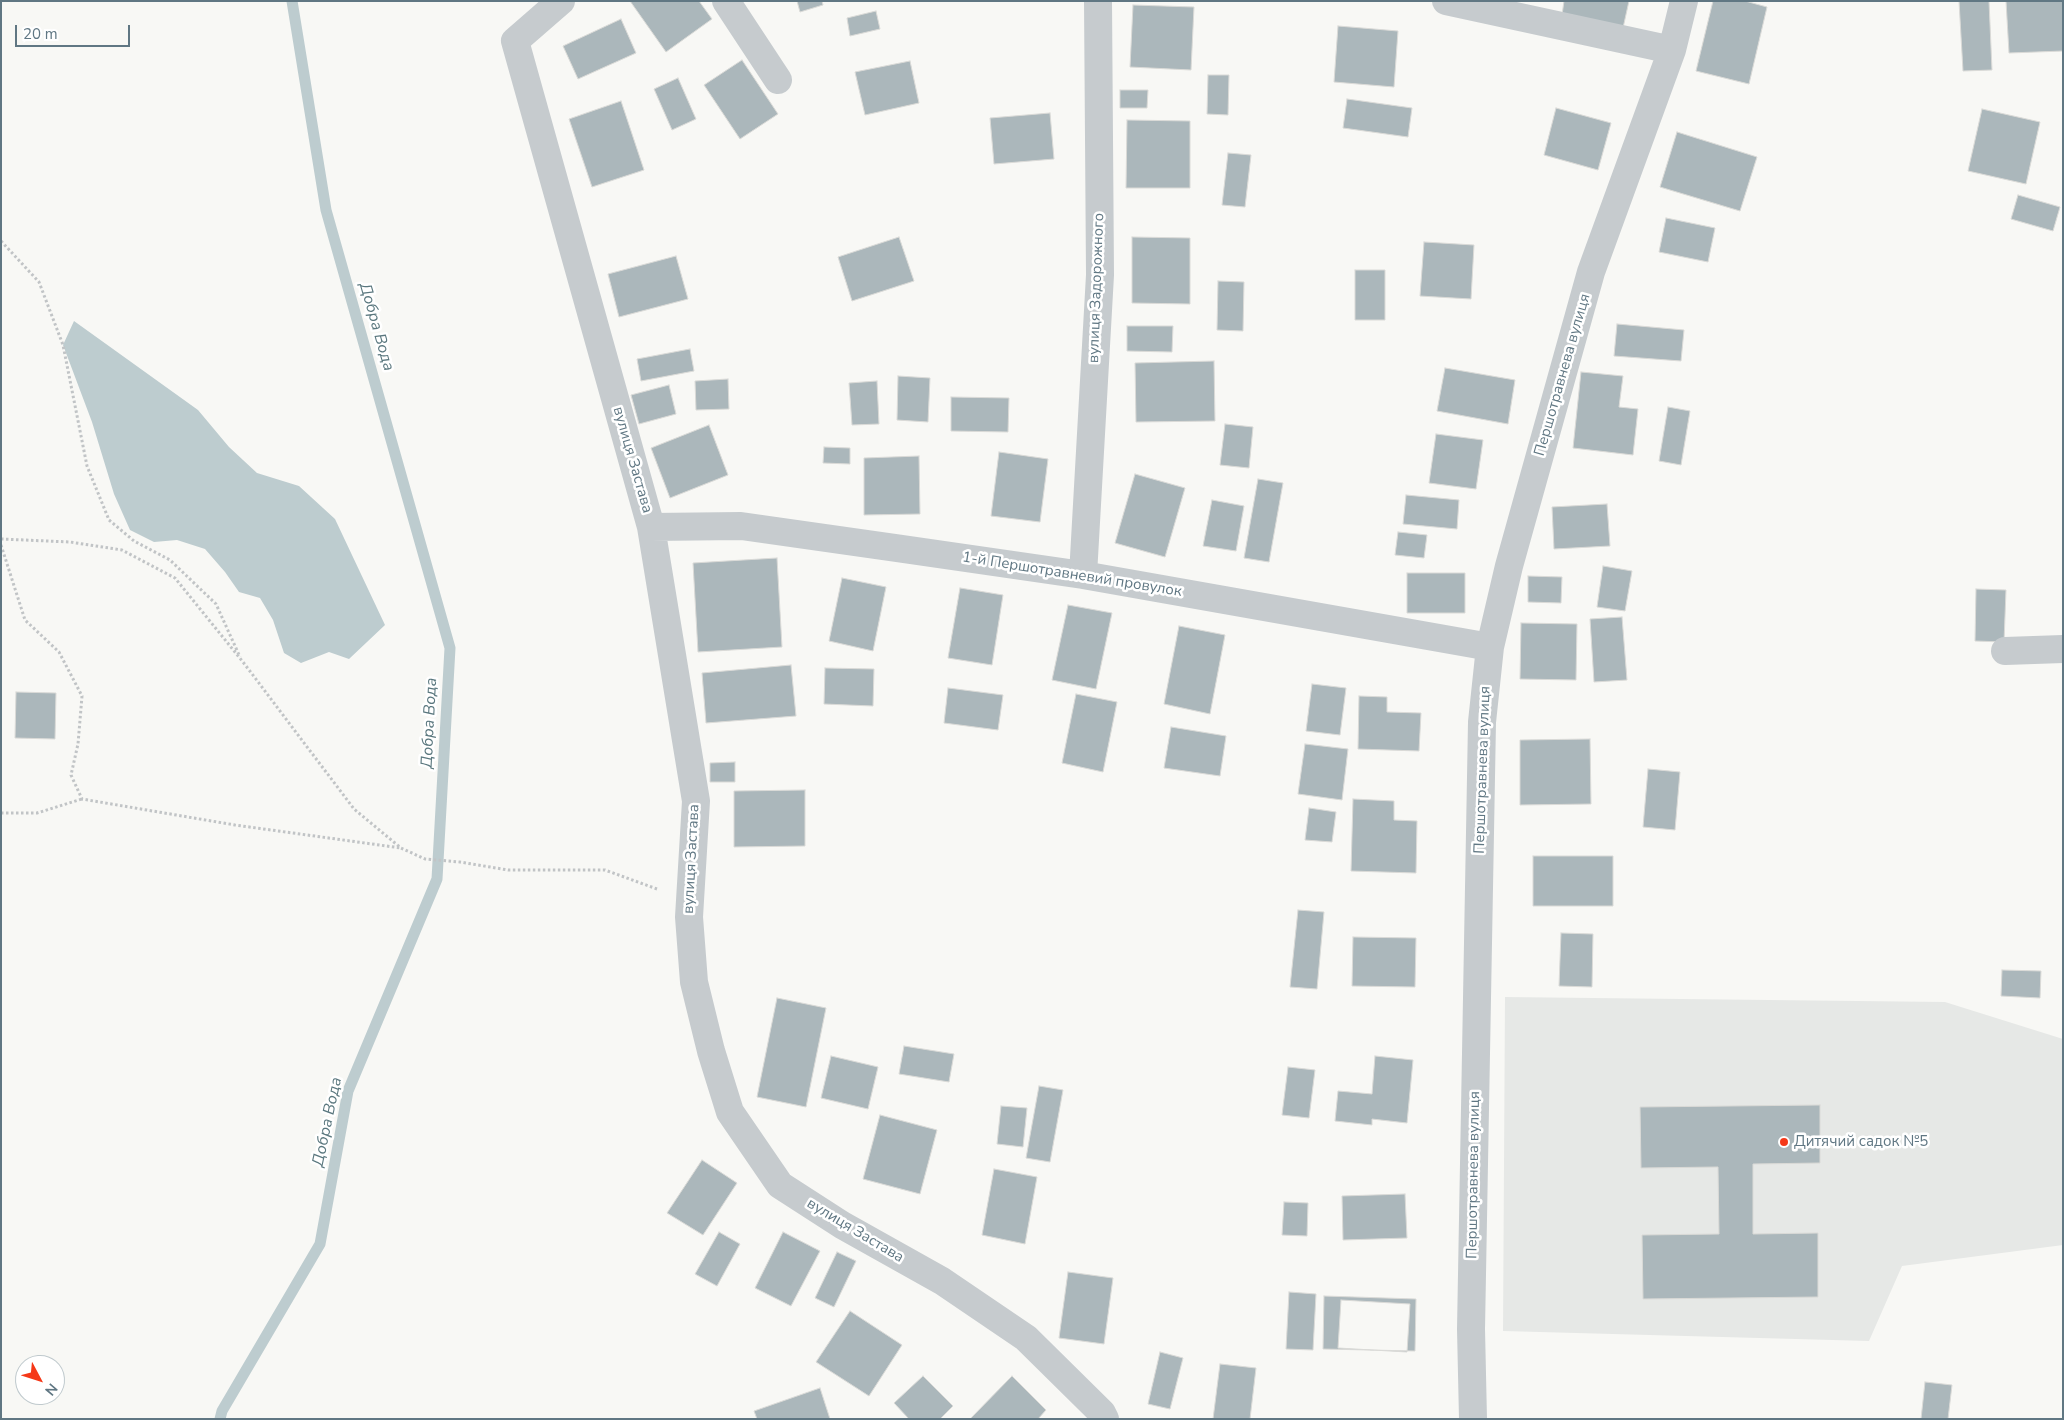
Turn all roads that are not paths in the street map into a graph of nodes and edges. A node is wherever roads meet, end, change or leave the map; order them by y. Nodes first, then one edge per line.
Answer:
1 (561, 1) edge
2 (726, 1) edge
3 (1098, 1) edge
4 (1446, 1) edge
5 (1684, 1) edge
6 (1672, 50) junction
7 (778, 80) dead end
8 (651, 527) junction
9 (1083, 575) junction
10 (1490, 648) junction
11 (2063, 648) edge
12 (2004, 650) dead end
13 (1105, 1419) edge
14 (1473, 1419) edge

1 - 8 street, вулиця Застава
2 - 7 street
3 - 9 street, вулиця Задорожного
4 - 6 street
5 - 6 street, Першотравнева вулиця
6 - 10 street, Першотравнева вулиця
8 - 9 street, 1-й Першотравневий провулок
8 - 13 street, вулиця Застава
9 - 10 street, 1-й Першотравневий провулок
10 - 14 street, Першотравнева вулиця
11 - 12 street

